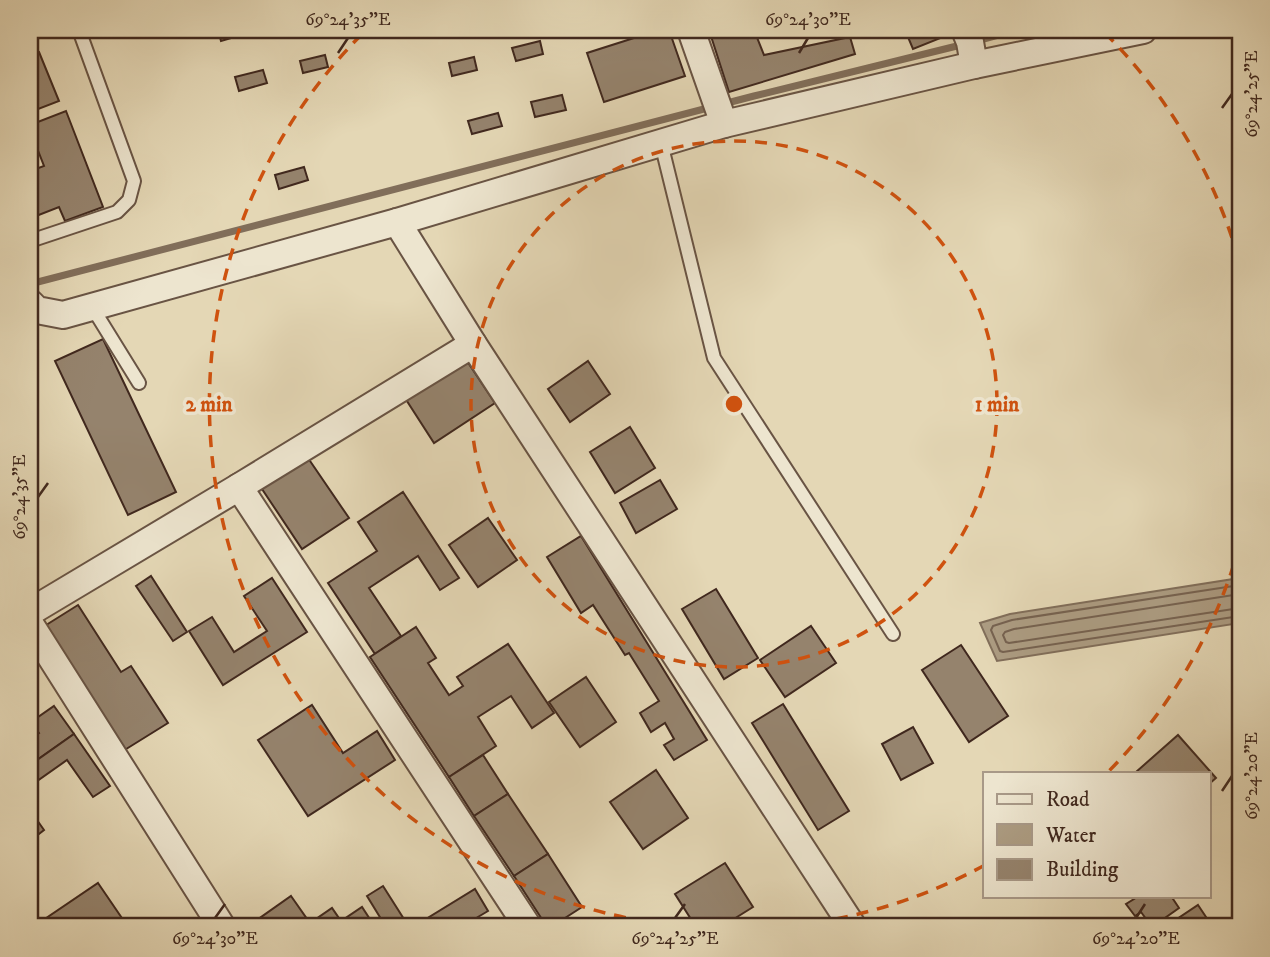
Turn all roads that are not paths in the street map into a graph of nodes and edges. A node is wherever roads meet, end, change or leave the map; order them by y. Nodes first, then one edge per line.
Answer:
1 (79, 30) edge
2 (691, 30) edge
3 (965, 30) edge
4 (1143, 30) edge
5 (974, 65) junction
6 (719, 112) junction
7 (661, 143) junction
8 (397, 222) junction
9 (30, 241) edge
10 (33, 307) edge
11 (92, 307) junction
12 (473, 344) junction
13 (139, 383) dead end
14 (239, 487) junction
15 (30, 612) edge
16 (30, 624) edge
17 (893, 634) dead end
18 (222, 927) edge
19 (528, 927) edge
20 (853, 927) edge

1 - 9 lane
2 - 6 street
3 - 5 street
4 - 5 street
5 - 6 street
6 - 7 street
7 - 8 street
7 - 17 lane
8 - 11 street
8 - 12 street
10 - 11 street
11 - 13 lane
12 - 14 street
12 - 20 street
14 - 15 street
14 - 19 street
16 - 18 street

